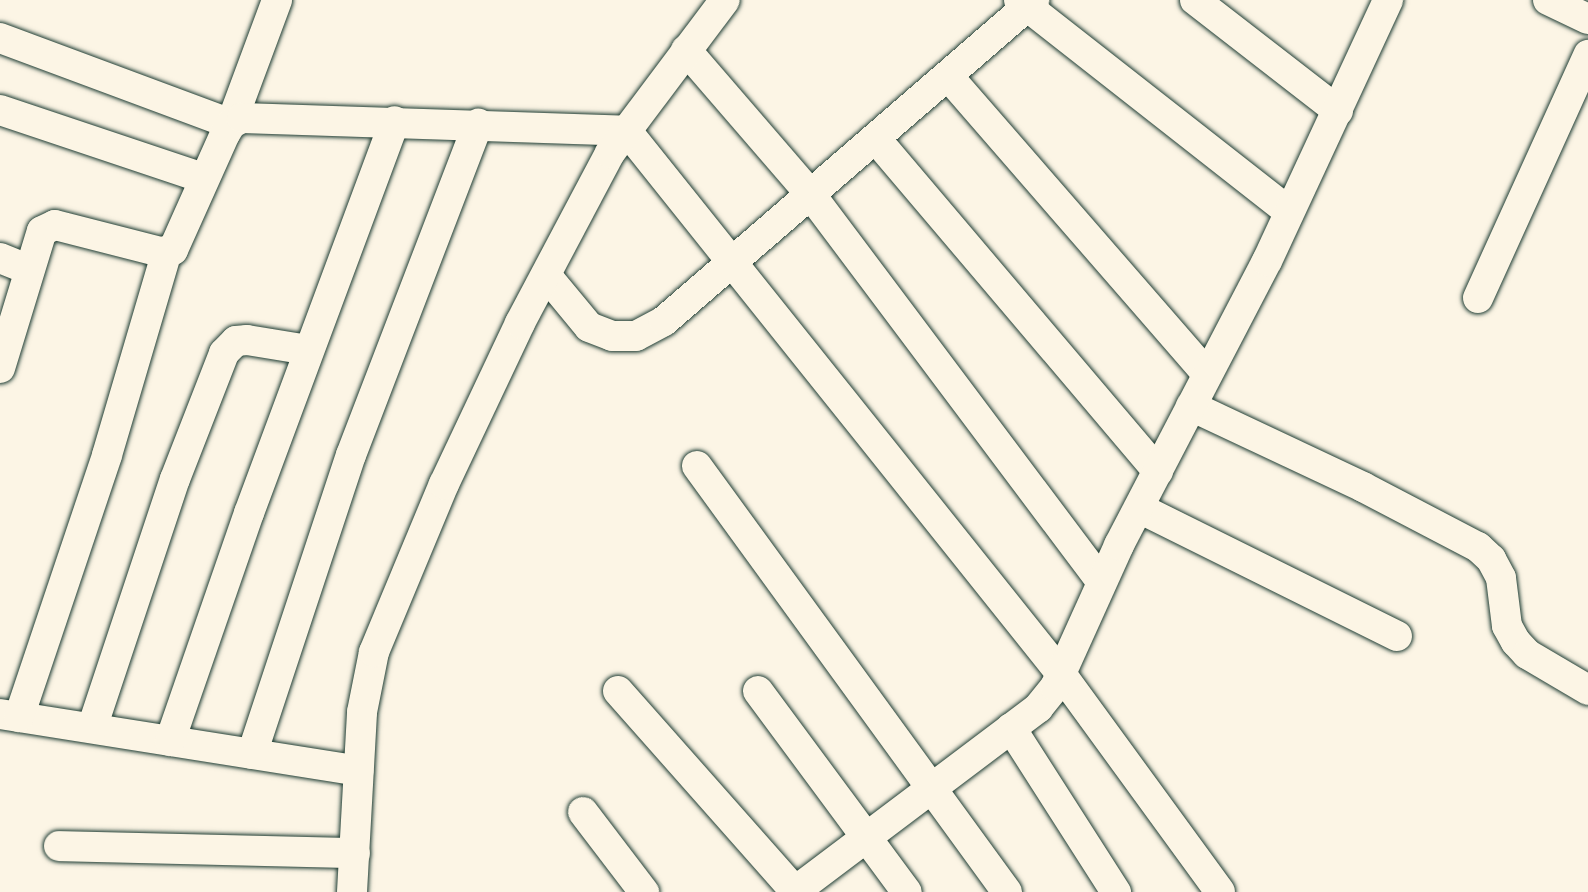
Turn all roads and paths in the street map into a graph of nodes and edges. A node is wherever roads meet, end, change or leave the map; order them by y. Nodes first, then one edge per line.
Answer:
1 (277, 0) edge
2 (725, 0) edge
3 (1195, 0) edge
4 (1388, 0) edge
5 (1548, 0) edge
6 (1027, 2) edge
7 (1588, 19) edge
8 (0, 38) edge
9 (686, 50) junction
10 (1588, 55) edge
11 (948, 76) junction
12 (0, 110) edge
13 (1338, 111) junction
14 (395, 121) junction
15 (231, 124) junction
16 (478, 124) junction
17 (627, 131) junction
18 (876, 139) junction
19 (203, 178) junction
20 (811, 195) junction
21 (1289, 212) junction
22 (167, 251) junction
23 (0, 258) edge
24 (731, 264) junction
25 (29, 270) junction
26 (546, 275) junction
27 (1478, 298) dead end
28 (308, 350) junction
29 (2, 357) edge
30 (1208, 374) junction
31 (1191, 406) junction
32 (697, 466) dead end
33 (1158, 472) junction
34 (1139, 508) junction
35 (1102, 582) junction
36 (1397, 636) dead end
37 (1062, 675) junction
38 (1588, 690) edge
39 (618, 691) dead end
40 (758, 691) dead end
41 (9, 715) edge
42 (92, 728) junction
43 (1011, 728) junction
44 (171, 741) junction
45 (252, 754) junction
46 (359, 771) junction
47 (932, 787) junction
48 (583, 812) dead end
49 (866, 836) junction
50 (59, 846) dead end
51 (355, 853) junction
52 (352, 892) edge
53 (644, 892) edge
54 (795, 892) edge
55 (907, 892) edge
56 (1007, 892) edge
57 (1116, 892) edge
58 (1220, 892) edge

1 - 15 street
2 - 9 street
3 - 13 street
4 - 13 street
5 - 7 street
6 - 11 street
6 - 21 street
8 - 15 street
9 - 17 street
9 - 20 street
10 - 27 street
11 - 18 street
11 - 30 street
12 - 19 street
13 - 21 street
14 - 15 street
14 - 16 street
14 - 28 street
15 - 19 street
16 - 17 street
16 - 45 street
17 - 24 street
17 - 26 street
18 - 20 street
18 - 33 street
19 - 22 street
20 - 24 street
20 - 35 street
21 - 30 street
22 - 25 street
22 - 41 street
23 - 25 street
24 - 26 street
24 - 37 street
25 - 29 street
26 - 46 street
28 - 42 street
28 - 44 street
30 - 31 street
31 - 33 street
31 - 38 street
32 - 47 street
33 - 34 street
34 - 35 street
34 - 36 street
35 - 37 street
37 - 43 street
37 - 58 street
39 - 54 street
40 - 49 street
41 - 42 street
42 - 44 street
43 - 47 street
43 - 57 street
44 - 45 street
45 - 46 street
46 - 51 street
47 - 49 street
47 - 56 street
48 - 53 street
49 - 54 street
49 - 55 street
50 - 51 street
51 - 52 street

